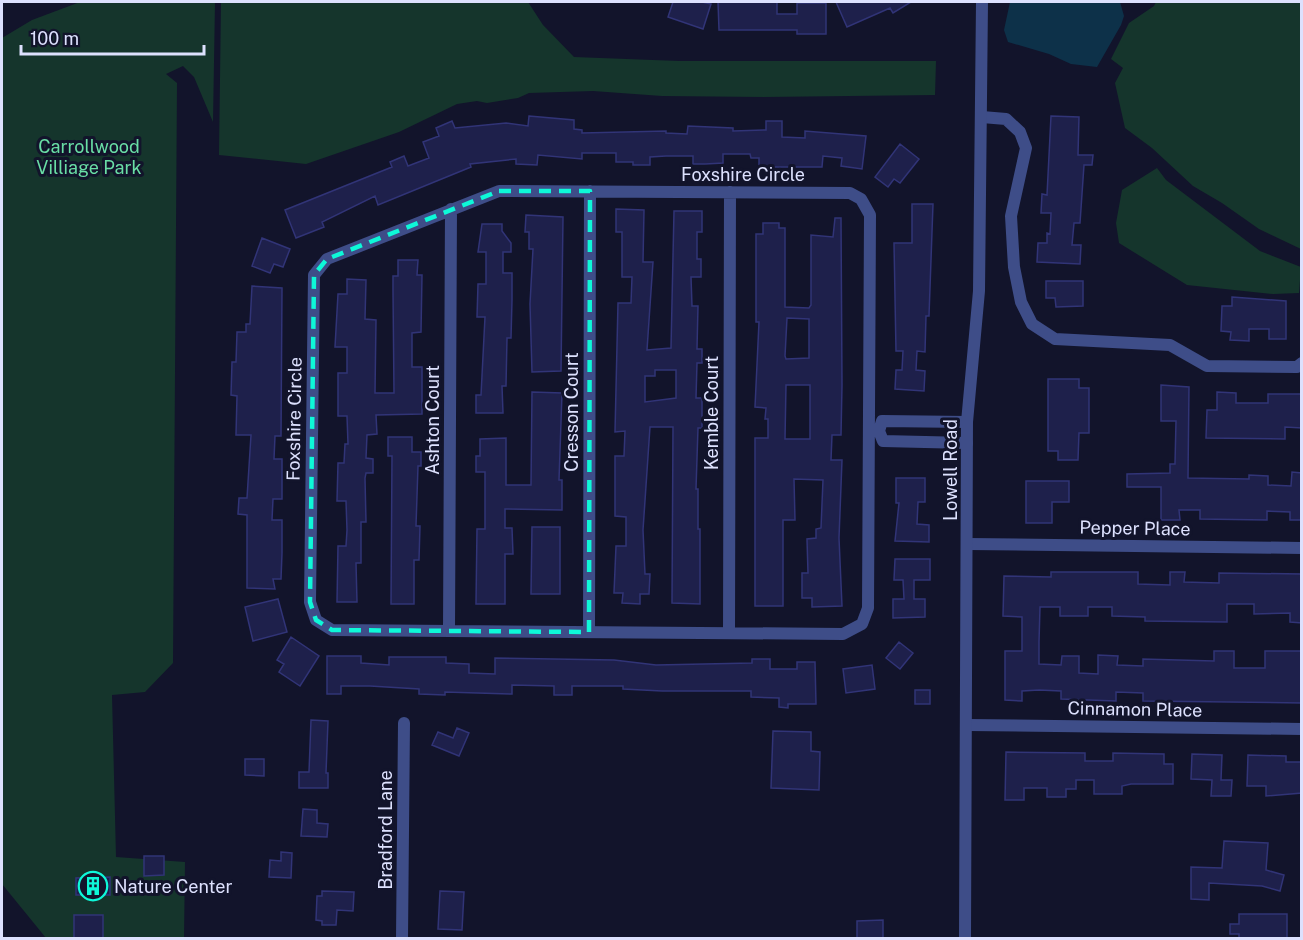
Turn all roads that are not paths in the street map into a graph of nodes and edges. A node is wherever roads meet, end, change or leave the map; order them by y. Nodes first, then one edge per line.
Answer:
1 (982, 2) edge
2 (982, 117) junction
3 (590, 191) junction
4 (730, 192) junction
5 (451, 209) junction
6 (1302, 363) edge
7 (967, 422) junction
8 (874, 430) junction
9 (967, 443) junction
10 (968, 544) junction
11 (1302, 548) edge
12 (449, 631) junction
13 (589, 632) junction
14 (729, 633) junction
15 (404, 723) dead end
16 (968, 725) junction
17 (1302, 729) edge
18 (402, 939) edge
19 (965, 939) edge

1 - 2 street, Lowell Road
2 - 6 street
2 - 7 street, Lowell Road
3 - 4 street, Foxshire Circle
3 - 5 street, Foxshire Circle
3 - 13 street, Cresson Court
4 - 8 street, Foxshire Circle
4 - 14 street, Kemble Court
5 - 12 street, Ashton Court
5 - 12 street, Foxshire Circle
7 - 8 street
7 - 9 street, Lowell Road
8 - 9 street
8 - 14 street, Foxshire Circle
9 - 10 street, Lowell Road
10 - 11 street, Pepper Place
10 - 16 street, Lowell Road
12 - 13 street, Foxshire Circle
13 - 14 street, Foxshire Circle
15 - 18 street, Bradford Lane
16 - 17 street, Cinnamon Place
16 - 19 street, Lowell Road

